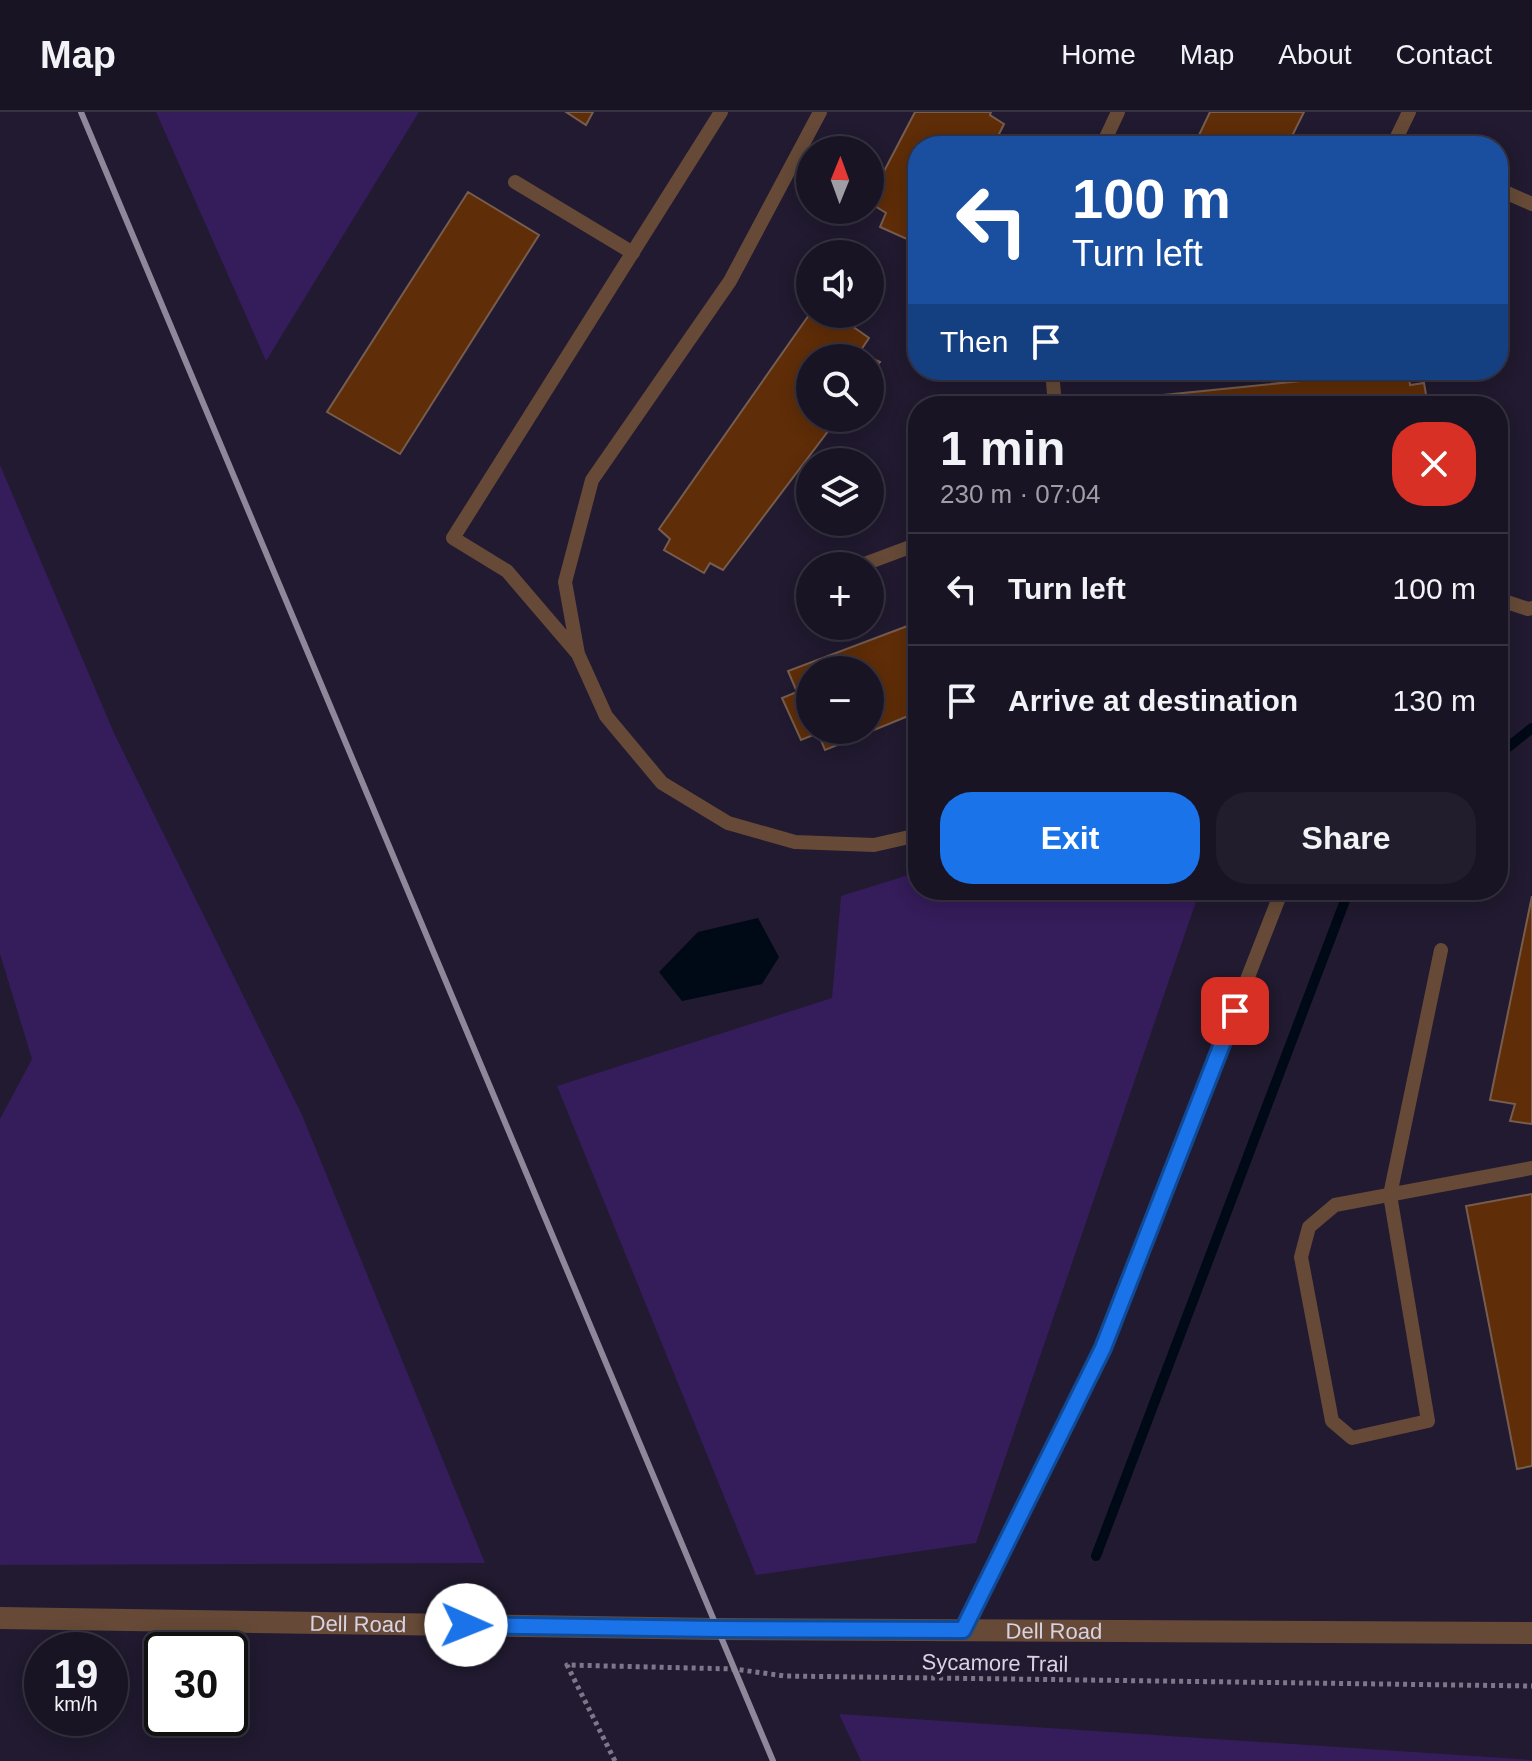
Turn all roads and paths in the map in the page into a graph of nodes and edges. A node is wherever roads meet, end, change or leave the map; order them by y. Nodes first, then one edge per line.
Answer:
1 (721, 112) edge
2 (820, 112) edge
3 (1118, 112) edge
4 (1409, 112) edge
5 (1107, 136) edge
6 (1397, 136) edge
7 (515, 182) dead end
8 (1508, 193) edge
9 (1532, 204) edge
10 (633, 253) junction
11 (908, 548) edge
12 (884, 557) edge
13 (1508, 602) edge
14 (1532, 608) edge
15 (578, 654) junction
16 (908, 837) edge
17 (1278, 900) edge
18 (1441, 950) dead end
19 (1532, 1168) edge
20 (1390, 1195) junction
21 (0, 1618) edge
22 (963, 1630) junction
23 (1532, 1633) edge
24 (1532, 1686) edge
25 (615, 1761) edge

1 - 10 lane
2 - 15 lane
3 - 5 lane
4 - 6 lane
7 - 10 lane
8 - 9 lane
10 - 15 lane
11 - 12 lane
13 - 14 lane
15 - 16 lane
17 - 22 lane
18 - 20 lane
19 - 20 lane
20 - 20 lane
21 - 22 street, Dell Road
22 - 23 street, Dell Road
24 - 25 path, Sycamore Trail

